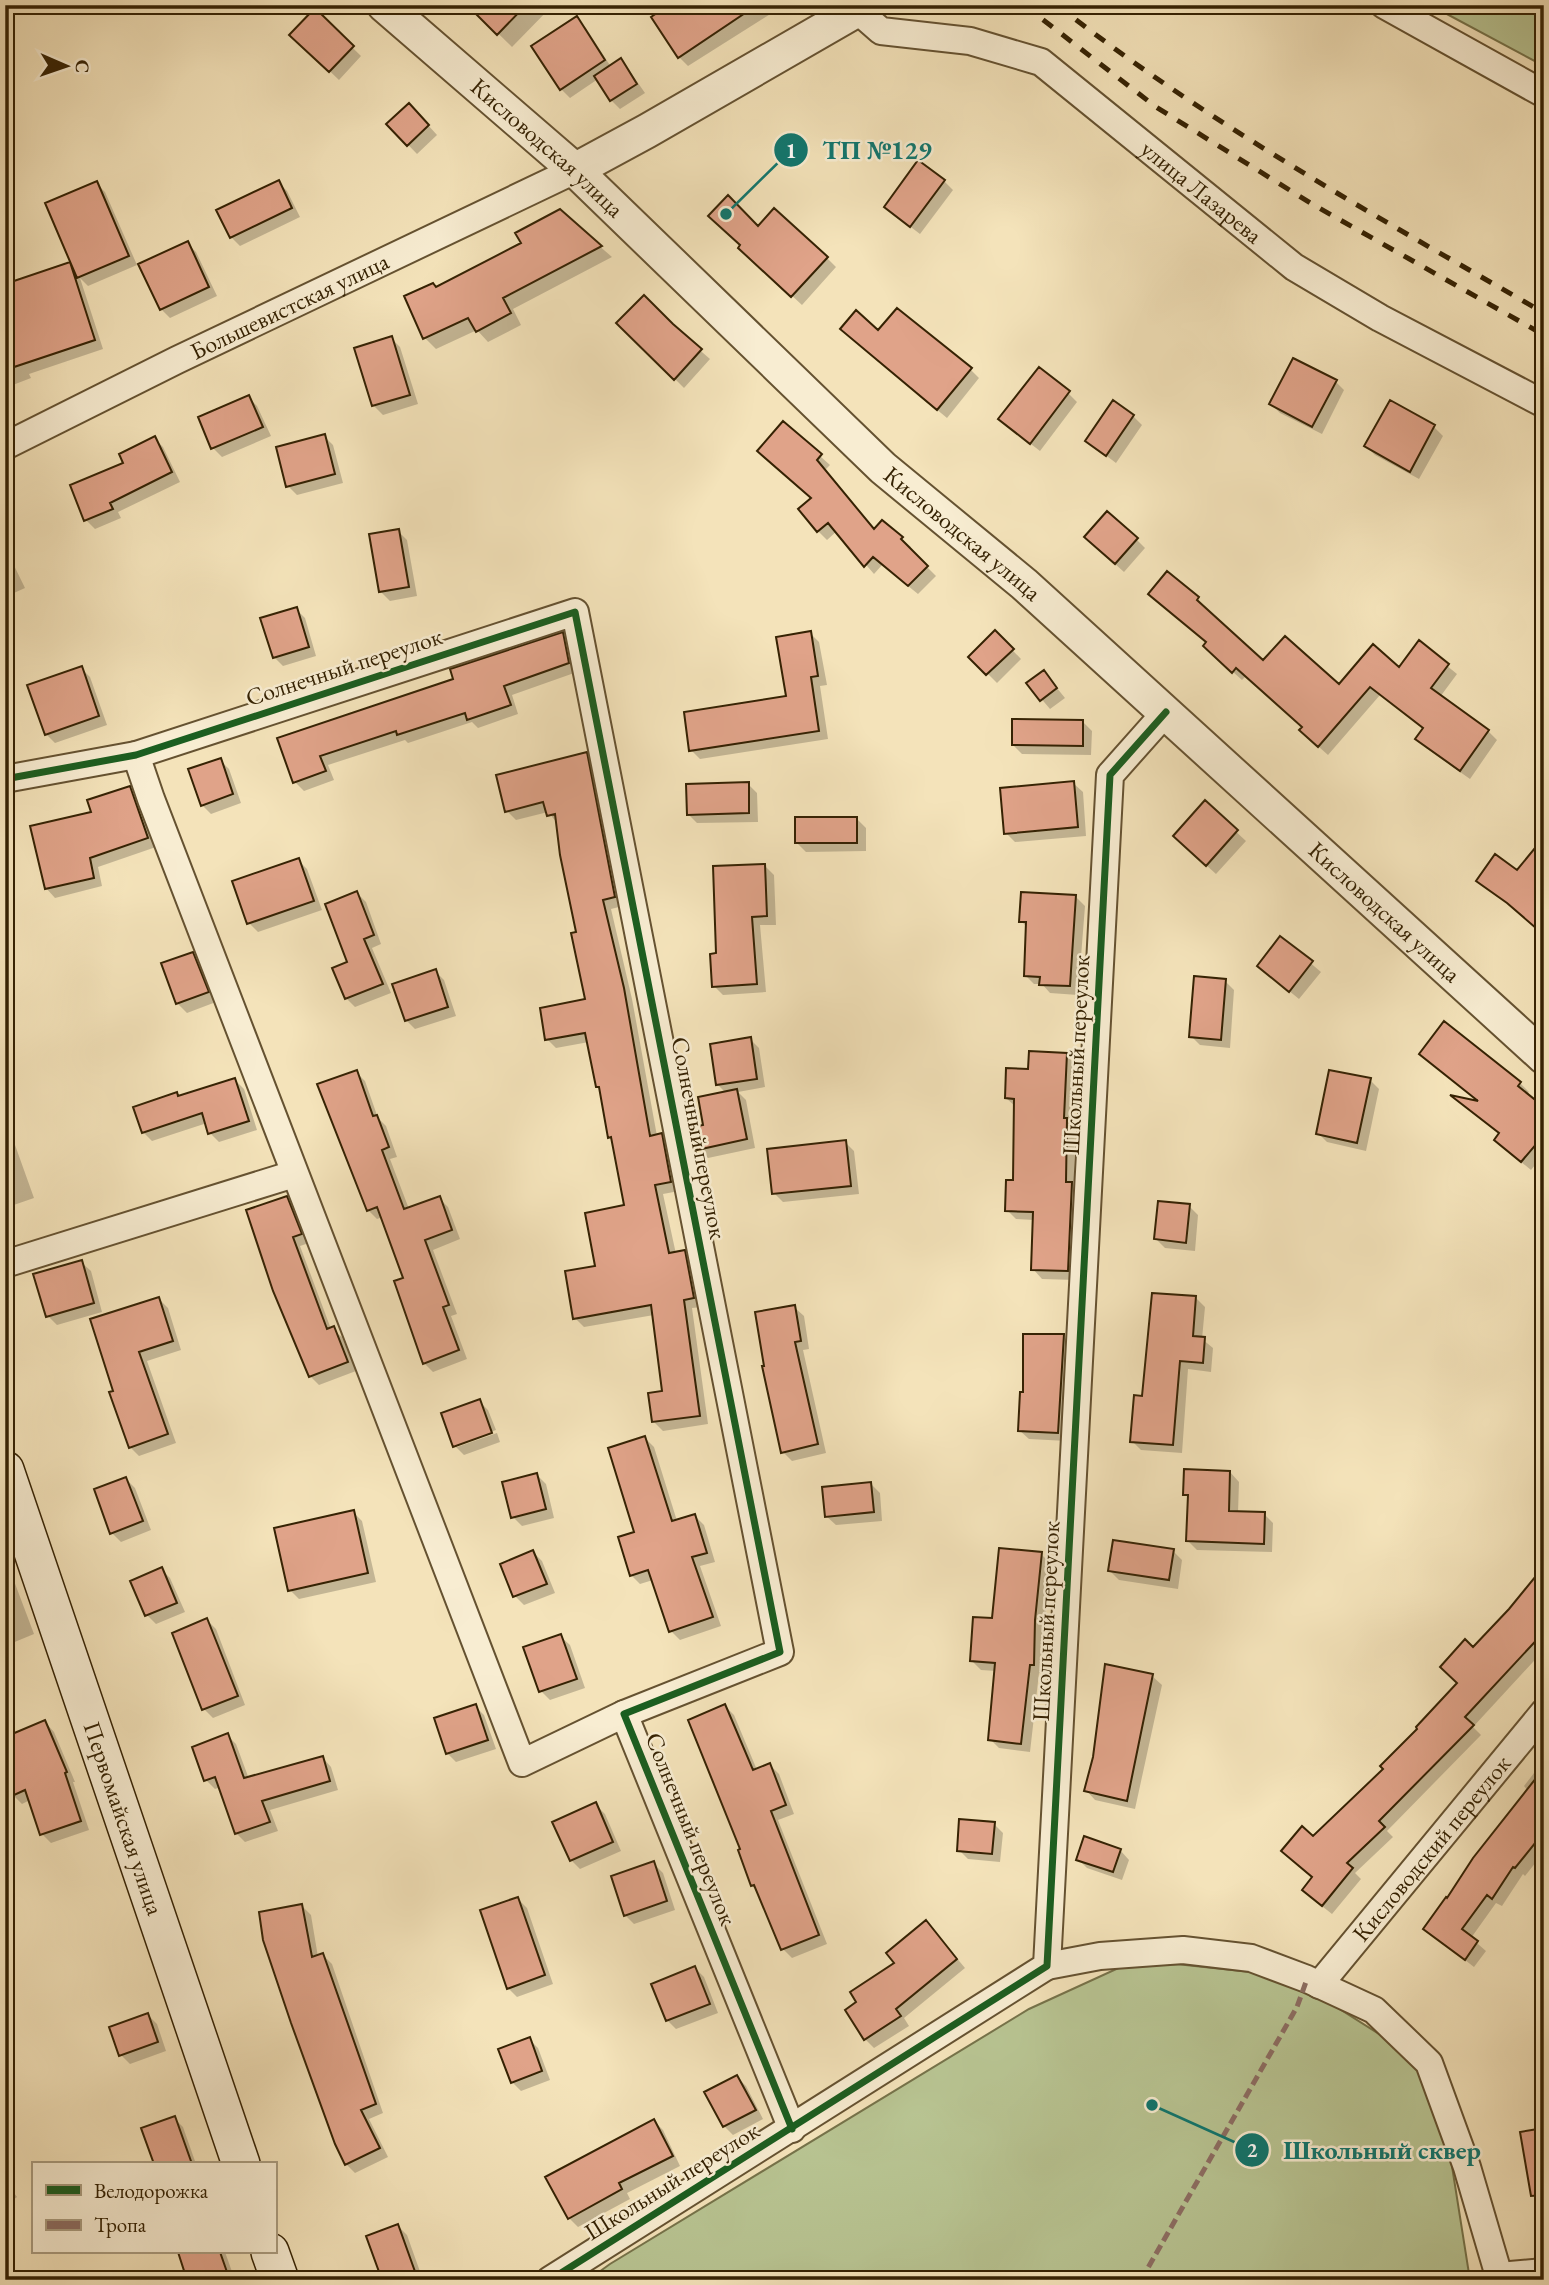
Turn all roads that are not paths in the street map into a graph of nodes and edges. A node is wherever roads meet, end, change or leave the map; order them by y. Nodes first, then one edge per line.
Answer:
1 (384, 5) edge
2 (1384, 5) edge
3 (859, 8) edge
4 (1544, 94) edge
5 (575, 170) junction
6 (1544, 404) edge
7 (5, 446) edge
8 (1166, 712) junction
9 (136, 755) junction
10 (5, 779) edge
11 (1544, 1057) edge
12 (294, 1174) junction
13 (5, 1264) edge
14 (5, 1470) edge
15 (1544, 1712) edge
16 (624, 1714) junction
17 (1047, 1966) junction
18 (1320, 1985) junction
19 (792, 2129) junction
20 (240, 2162) edge
21 (271, 2254) edge
22 (1544, 2272) edge
23 (1499, 2278) edge
24 (280, 2280) edge
25 (550, 2280) edge

1 - 5 street, Кисловодская улица
2 - 4 street
3 - 5 street
3 - 6 street, улица Лазарева
5 - 7 street, Большевистская улица
5 - 8 street, Кисловодская улица
8 - 11 street, Кисловодская улица
8 - 17 street, Школьный переулок
9 - 10 street, Солнечный переулок
9 - 12 street, Солнечный переулок
9 - 16 street, Солнечный переулок
12 - 13 street
12 - 16 street, Солнечный переулок
14 - 20 main road, Первомайская улица
15 - 18 street, Кисловодский переулок
16 - 19 street, Солнечный переулок
17 - 18 street
17 - 19 street, Школьный переулок
18 - 23 street
19 - 25 street, Школьный переулок
21 - 24 main road
22 - 23 street

